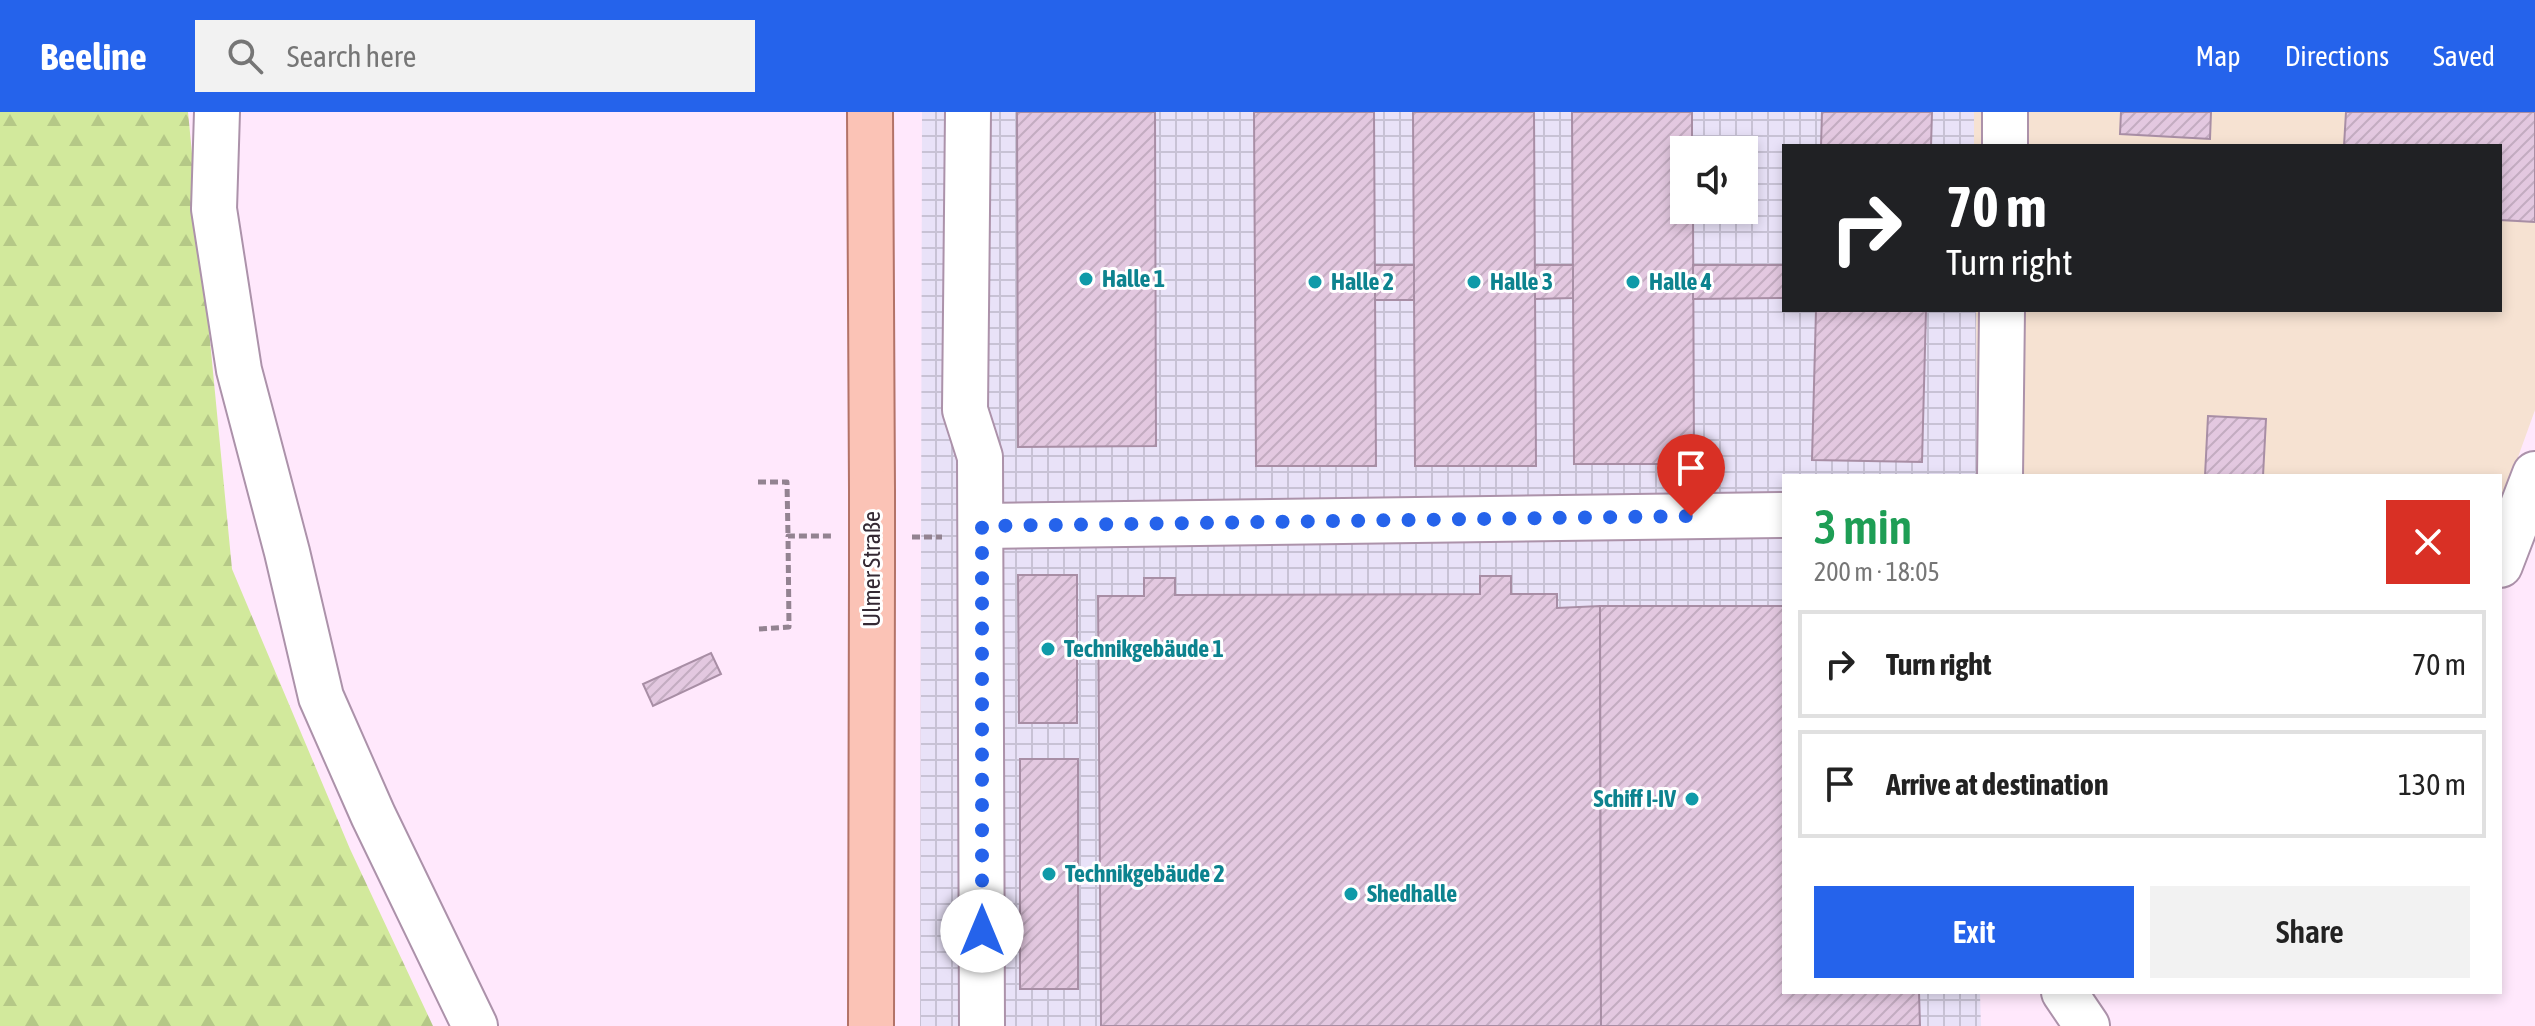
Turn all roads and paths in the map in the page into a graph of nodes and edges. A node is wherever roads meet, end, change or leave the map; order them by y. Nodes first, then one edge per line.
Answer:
1 (217, 112) edge
2 (870, 112) edge
3 (968, 112) edge
4 (2005, 112) edge
5 (2005, 144) edge
6 (2002, 312) edge
7 (2000, 474) edge
8 (2535, 474) edge
9 (758, 482) dead end
10 (1782, 515) edge
11 (982, 526) junction
12 (788, 536) dead end
13 (2502, 560) edge
14 (2061, 994) edge
15 (2063, 994) edge
16 (475, 1026) edge
17 (871, 1026) edge
18 (982, 1026) edge
19 (2062, 1026) edge
20 (2087, 1026) edge

1 - 16 street
2 - 17 main road, Ulmer Straße, bridge
3 - 11 street
4 - 5 street
6 - 7 street
8 - 13 street
9 - 12 path
10 - 11 street
11 - 18 street
14 - 19 street
15 - 20 street

